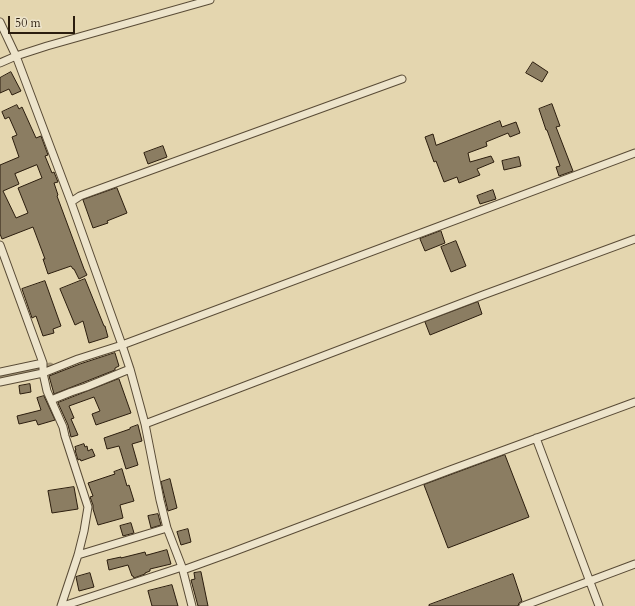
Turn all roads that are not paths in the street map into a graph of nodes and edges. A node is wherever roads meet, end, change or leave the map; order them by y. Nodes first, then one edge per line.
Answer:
1 (210, 0) edge
2 (0, 22) edge
3 (16, 56) junction
4 (0, 63) edge
5 (402, 79) dead end
6 (635, 153) edge
7 (71, 202) junction
8 (635, 239) edge
9 (0, 245) edge
10 (122, 345) junction
11 (43, 363) junction
12 (130, 369) junction
13 (0, 372) edge
14 (43, 373) junction
15 (0, 382) edge
16 (51, 400) junction
17 (635, 402) edge
18 (145, 424) junction
19 (536, 438) junction
20 (167, 528) junction
21 (78, 555) junction
22 (635, 564) edge
23 (182, 569) junction
24 (590, 581) junction
25 (62, 606) edge
26 (192, 606) edge
27 (523, 606) edge
28 (599, 606) edge

1 - 3 street
2 - 3 street
3 - 4 street
3 - 7 street
5 - 7 street
6 - 10 street
7 - 10 street
8 - 18 street
9 - 11 street
10 - 12 street
10 - 14 street
11 - 13 street
11 - 14 street
12 - 16 street
12 - 18 street
14 - 15 street
14 - 16 street
16 - 21 street
17 - 19 street
18 - 20 street
19 - 23 street
19 - 24 street
20 - 21 street
20 - 23 street
21 - 25 street
22 - 24 street
23 - 25 street
23 - 26 street
24 - 27 street
24 - 28 street

